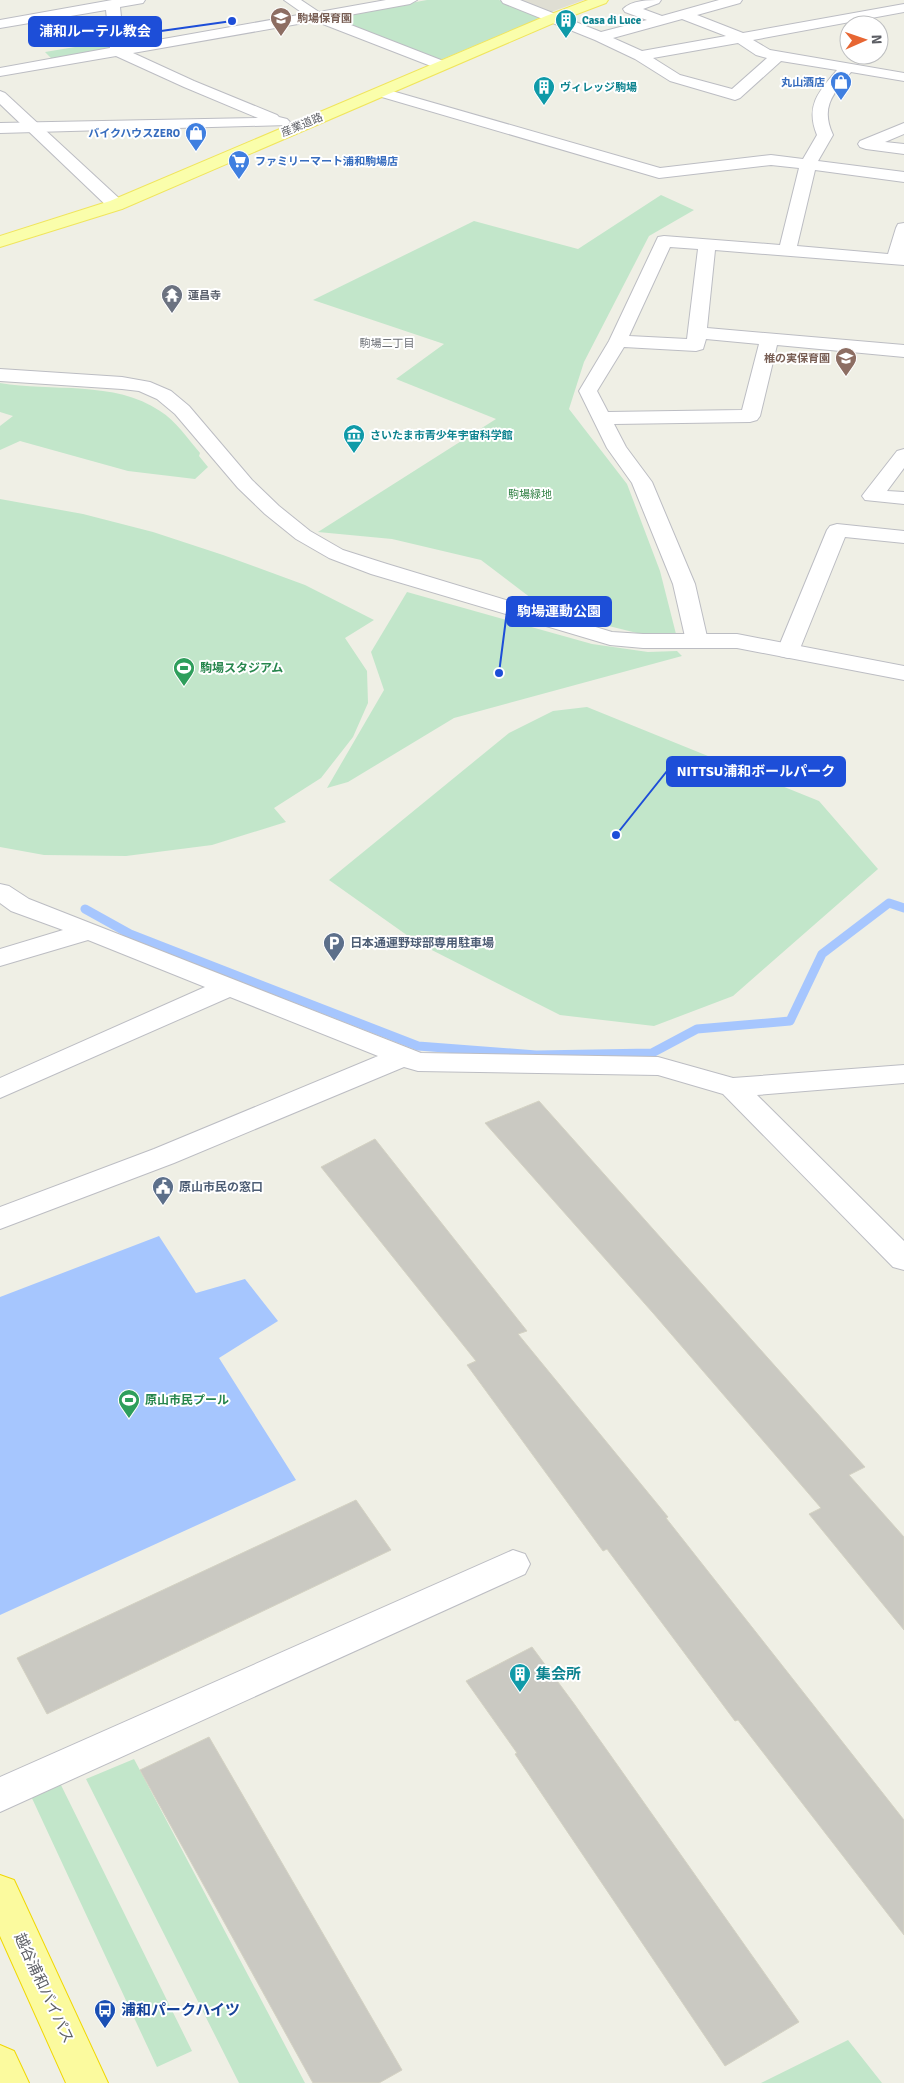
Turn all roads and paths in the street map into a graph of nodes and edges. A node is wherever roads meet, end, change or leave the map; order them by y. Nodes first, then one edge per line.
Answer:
1 (138, 0) edge
2 (291, 0) edge
3 (410, 0) edge
4 (508, 0) edge
5 (602, 0) edge
6 (654, 0) edge
7 (735, 0) edge
8 (113, 4) junction
9 (904, 8) edge
10 (683, 14) junction
11 (318, 17) junction
12 (551, 19) junction
13 (660, 20) junction
14 (0, 24) edge
15 (600, 37) junction
16 (740, 38) junction
17 (117, 51) junction
18 (640, 56) junction
19 (778, 56) junction
20 (441, 65) junction
21 (847, 68) junction
22 (0, 72) edge
23 (904, 77) edge
24 (380, 92) junction
25 (0, 96) edge
26 (289, 125) junction
27 (34, 127) junction
28 (0, 128) edge
29 (904, 128) edge
30 (904, 149) edge
31 (808, 165) junction
32 (904, 177) edge
33 (116, 205) junction
34 (904, 228) edge
35 (0, 242) edge
36 (707, 244) junction
37 (787, 251) junction
38 (899, 260) edge
39 (697, 333) junction
40 (769, 339) junction
41 (618, 341) junction
42 (904, 351) edge
43 (0, 375) edge
44 (602, 418) junction
45 (904, 455) edge
46 (904, 498) edge
47 (904, 537) edge
48 (697, 641) junction
49 (788, 651) junction
50 (904, 673) edge
51 (0, 892) edge
52 (89, 931) junction
53 (0, 958) edge
54 (229, 987) junction
55 (404, 1056) junction
56 (904, 1074) edge
57 (733, 1087) junction
58 (0, 1090) edge
59 (0, 1218) edge
60 (904, 1258) edge
61 (513, 1564) dead end
62 (0, 1795) edge
63 (0, 1893) edge
64 (0, 2065) edge
65 (8, 2083) edge
66 (87, 2083) edge

1 - 8 street
2 - 11 street
3 - 11 street
4 - 12 street
5 - 12 main road, 産業道路
6 - 13 street
7 - 10 street
8 - 14 street
8 - 17 street
9 - 16 street
10 - 13 street
10 - 16 street
11 - 17 street
11 - 20 street
12 - 15 street
12 - 20 main road, 産業道路
13 - 15 street
15 - 18 street
16 - 18 street
16 - 19 street
17 - 22 street
17 - 26 street
18 - 19 street
19 - 21 street
20 - 24 main road, 産業道路
21 - 23 street
21 - 31 street
24 - 26 main road, 産業道路
24 - 31 street
25 - 27 street
26 - 27 street
26 - 33 main road, 産業道路
27 - 28 street
27 - 33 street
29 - 30 street
31 - 32 street
31 - 37 street
33 - 35 main road, 産業道路
34 - 38 street
36 - 37 street
36 - 39 street
36 - 41 street
37 - 38 street
39 - 40 street
39 - 41 street
40 - 42 street
40 - 44 street
41 - 44 street
43 - 48 street
44 - 48 street
45 - 46 street
47 - 49 street
48 - 49 street
49 - 50 street
51 - 52 street
52 - 53 street
52 - 54 street
54 - 55 street
54 - 58 street
55 - 57 street
55 - 59 street
56 - 57 street
57 - 60 street
61 - 62 street
63 - 66 highway, 越谷浦和バイパス
64 - 65 highway

